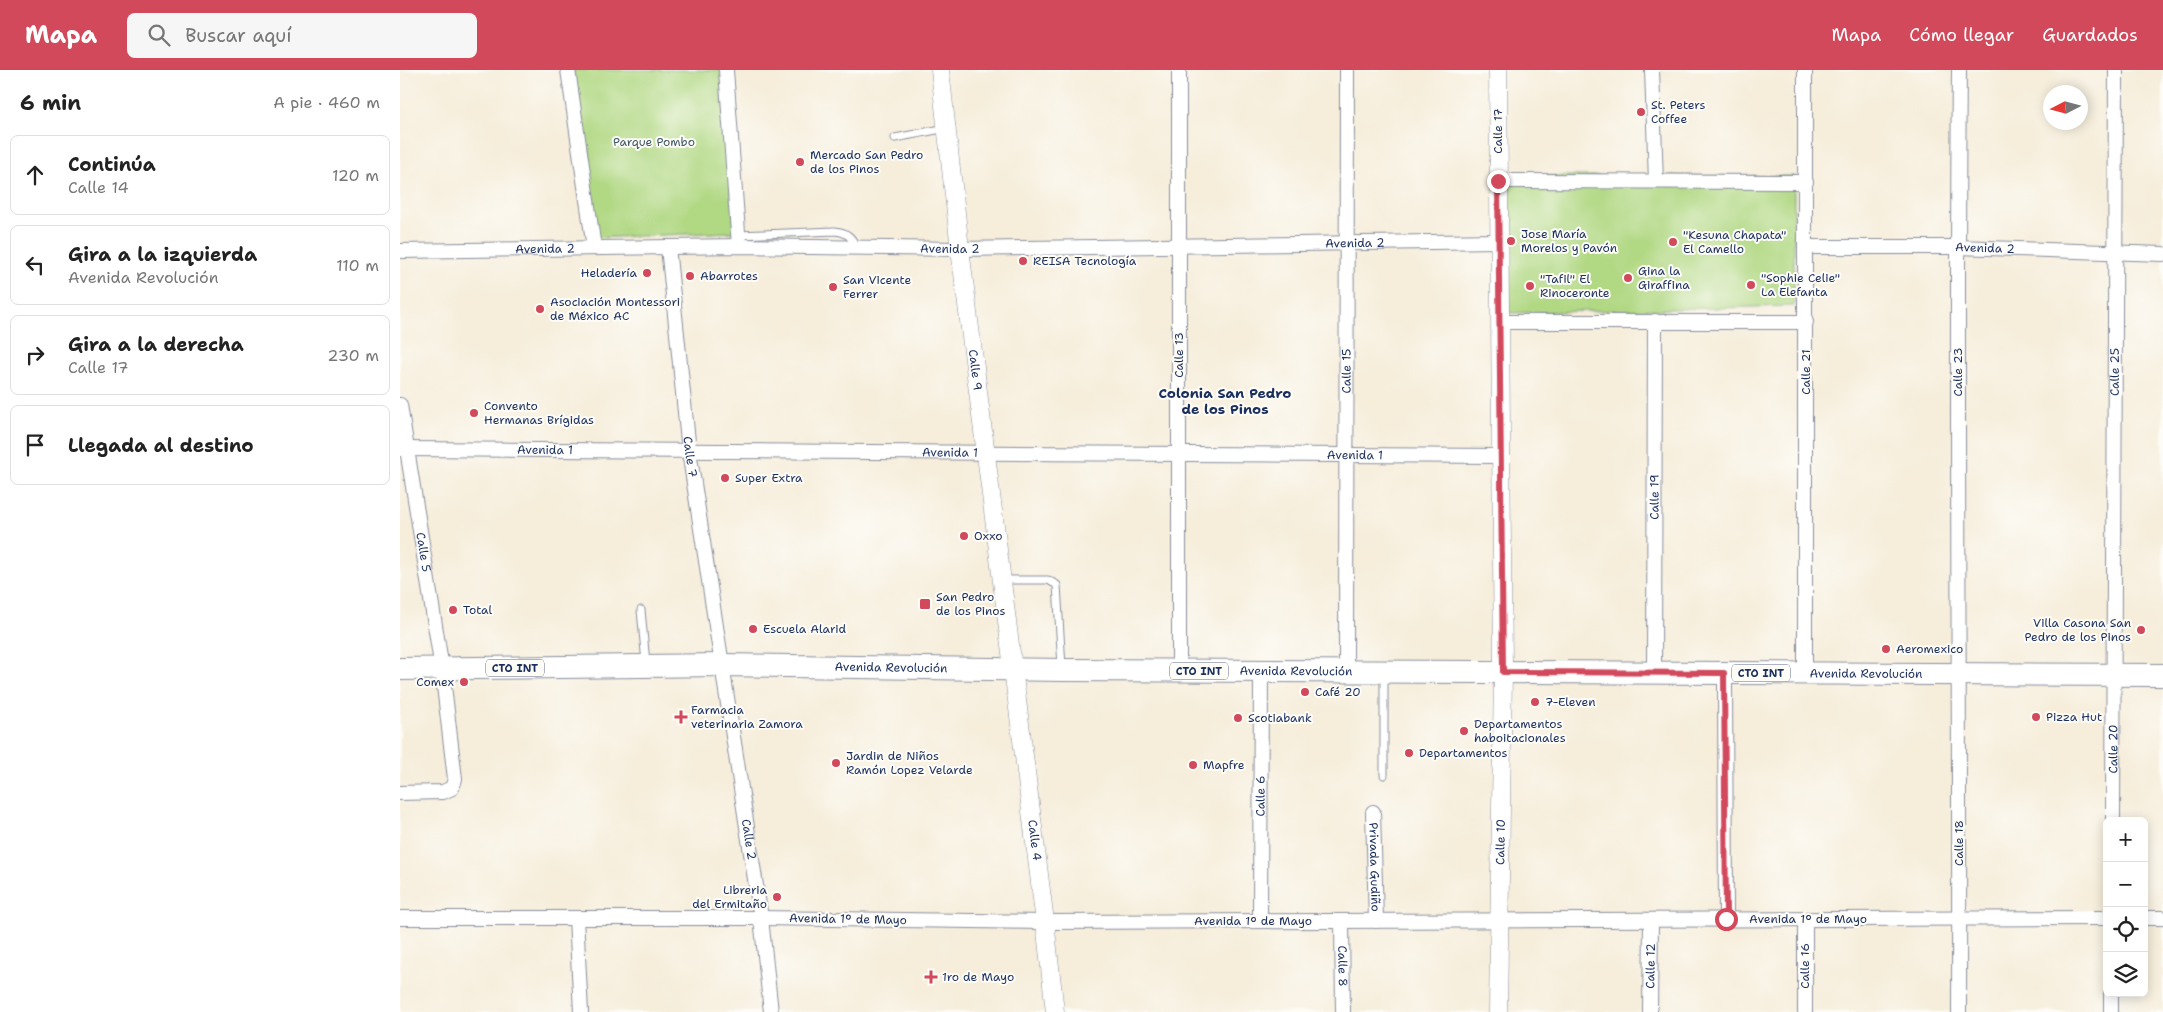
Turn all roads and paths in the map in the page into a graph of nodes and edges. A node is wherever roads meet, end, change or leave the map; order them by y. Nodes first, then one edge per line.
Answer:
1 (568, 70) edge
2 (726, 70) edge
3 (940, 70) edge
4 (1179, 70) edge
5 (1347, 70) edge
6 (1498, 70) edge
7 (1652, 70) edge
8 (1805, 70) edge
9 (1959, 70) edge
10 (2116, 70) edge
11 (947, 128) junction
12 (895, 138) dead end
13 (1498, 181) junction
14 (1656, 181) junction
15 (1806, 182) junction
16 (739, 240) junction
17 (1499, 241) junction
18 (1348, 243) junction
19 (1179, 246) junction
20 (668, 247) junction
21 (1957, 247) junction
22 (594, 248) junction
23 (1806, 248) junction
24 (960, 249) junction
25 (400, 251) edge
26 (2116, 252) junction
27 (2163, 254) edge
28 (1655, 321) junction
29 (1500, 322) junction
30 (1806, 322) junction
31 (400, 405) edge
32 (403, 449) edge
33 (689, 451) junction
34 (986, 452) junction
35 (1179, 454) junction
36 (1347, 455) junction
37 (1501, 456) junction
38 (1003, 580) junction
39 (641, 610) dead end
40 (721, 665) junction
41 (646, 666) junction
42 (400, 669) edge
43 (442, 669) junction
44 (1014, 669) junction
45 (1062, 670) junction
46 (1179, 670) junction
47 (1261, 671) junction
48 (1346, 671) junction
49 (1384, 672) junction
50 (1503, 672) junction
51 (1654, 673) junction
52 (1724, 673) junction
53 (1805, 674) junction
54 (1960, 675) junction
55 (2114, 675) junction
56 (2163, 675) edge
57 (1384, 775) dead end
58 (400, 793) edge
59 (1373, 812) dead end
60 (2113, 817) edge
61 (400, 918) edge
62 (576, 918) junction
63 (761, 918) junction
64 (2103, 918) edge
65 (2148, 918) edge
66 (2163, 918) edge
67 (1726, 919) junction
68 (1805, 919) junction
69 (1959, 919) junction
70 (1499, 920) junction
71 (1651, 920) junction
72 (1260, 921) junction
73 (1342, 921) junction
74 (1376, 921) junction
75 (1045, 922) junction
76 (2111, 997) edge
77 (580, 1012) edge
78 (771, 1012) edge
79 (1055, 1012) edge
80 (1343, 1012) edge
81 (1498, 1012) edge
82 (1650, 1012) edge
83 (1805, 1012) edge
84 (1959, 1012) edge
85 (2111, 1012) edge

1 - 22 street
2 - 16 street
3 - 11 street, Calle 9
4 - 19 street, Calle 13
5 - 18 street, Calle 15
6 - 13 street, Calle 17
7 - 14 street
8 - 15 street, Calle 21
9 - 21 street, Calle 23
10 - 26 street, Calle 25
11 - 12 lane
11 - 24 street, Calle 9
13 - 14 street
13 - 17 street, Calle 17
14 - 15 street
15 - 23 street, Calle 21
16 - 20 street, Avenida 2
16 - 24 street, Avenida 2
17 - 18 street, Avenida 2
17 - 29 street, Calle 17
18 - 19 street, Avenida 2
18 - 36 street, Calle 15
19 - 24 street, Avenida 2
19 - 35 street, Calle 13
20 - 22 street, Avenida 2
20 - 33 street, Calle 7
21 - 23 street, Avenida 2
21 - 26 street, Avenida 2
21 - 54 street, Calle 23
22 - 25 street, Avenida 2
23 - 30 street, Calle 21
24 - 34 street, Calle 9
26 - 27 street, Avenida 2
26 - 55 street, Calle 25
28 - 29 street
28 - 30 street
28 - 51 street, Calle 19
29 - 37 street, Calle 17
30 - 53 street, Calle 21
31 - 32 street, Calle 5
32 - 33 street, Avenida 1
32 - 43 street, Calle 5
33 - 34 street, Avenida 1
33 - 40 street, Calle 7
34 - 35 street, Avenida 1
34 - 38 street, Calle 9
35 - 36 street, Avenida 1
35 - 46 street, Calle 13
36 - 37 street, Avenida 1
36 - 48 street, Calle 15
37 - 50 street, Calle 17
38 - 44 street, Calle 9
38 - 45 lane
39 - 41 lane
40 - 41 main road, Avenida Revolución / CTO INT
40 - 44 main road, Avenida Revolución / CTO INT
40 - 63 street, Calle 2
41 - 43 main road, Avenida Revolución / CTO INT
42 - 43 main road, Avenida Revolución / CTO INT
43 - 58 street, Calle 5
44 - 45 main road, Avenida Revolución / CTO INT
44 - 75 street, Calle 4
45 - 46 main road, Avenida Revolución / CTO INT
46 - 47 main road, Avenida Revolución / CTO INT
47 - 48 main road, Avenida Revolución / CTO INT
47 - 72 street, Calle 6
48 - 49 main road, Avenida Revolución / CTO INT
49 - 50 main road, Avenida Revolución / CTO INT
49 - 57 lane
50 - 51 main road, Avenida Revolución / CTO INT
50 - 70 street, Calle 10
51 - 52 main road, Avenida Revolución / CTO INT
52 - 53 main road, Avenida Revolución / CTO INT
52 - 67 street
53 - 54 main road, Avenida Revolución / CTO INT
54 - 55 main road, Avenida Revolución / CTO INT
54 - 69 street, Calle 18
55 - 56 main road, Avenida Revolución / CTO INT
55 - 60 street, Calle 20
59 - 74 street, Privada Gudiño
61 - 62 street, Avenida 1º de Mayo
62 - 63 street, Avenida 1º de Mayo
62 - 77 street
63 - 75 street, Avenida 1º de Mayo
63 - 78 street, Calle 2
64 - 69 street, Avenida 1º de Mayo
65 - 66 street
67 - 68 street, Avenida 1º de Mayo
67 - 71 street, Avenida 1º de Mayo
68 - 69 street, Avenida 1º de Mayo
68 - 83 street, Calle 16
69 - 84 street, Calle 18
70 - 71 street, Avenida 1º de Mayo
70 - 74 street, Avenida 1º de Mayo
70 - 81 street, Calle 10
71 - 82 street, Calle 12
72 - 73 street, Avenida 1º de Mayo
72 - 75 street, Avenida 1º de Mayo
73 - 74 street, Avenida 1º de Mayo
73 - 80 street, Calle 8
75 - 79 street, Calle 4
76 - 85 street

